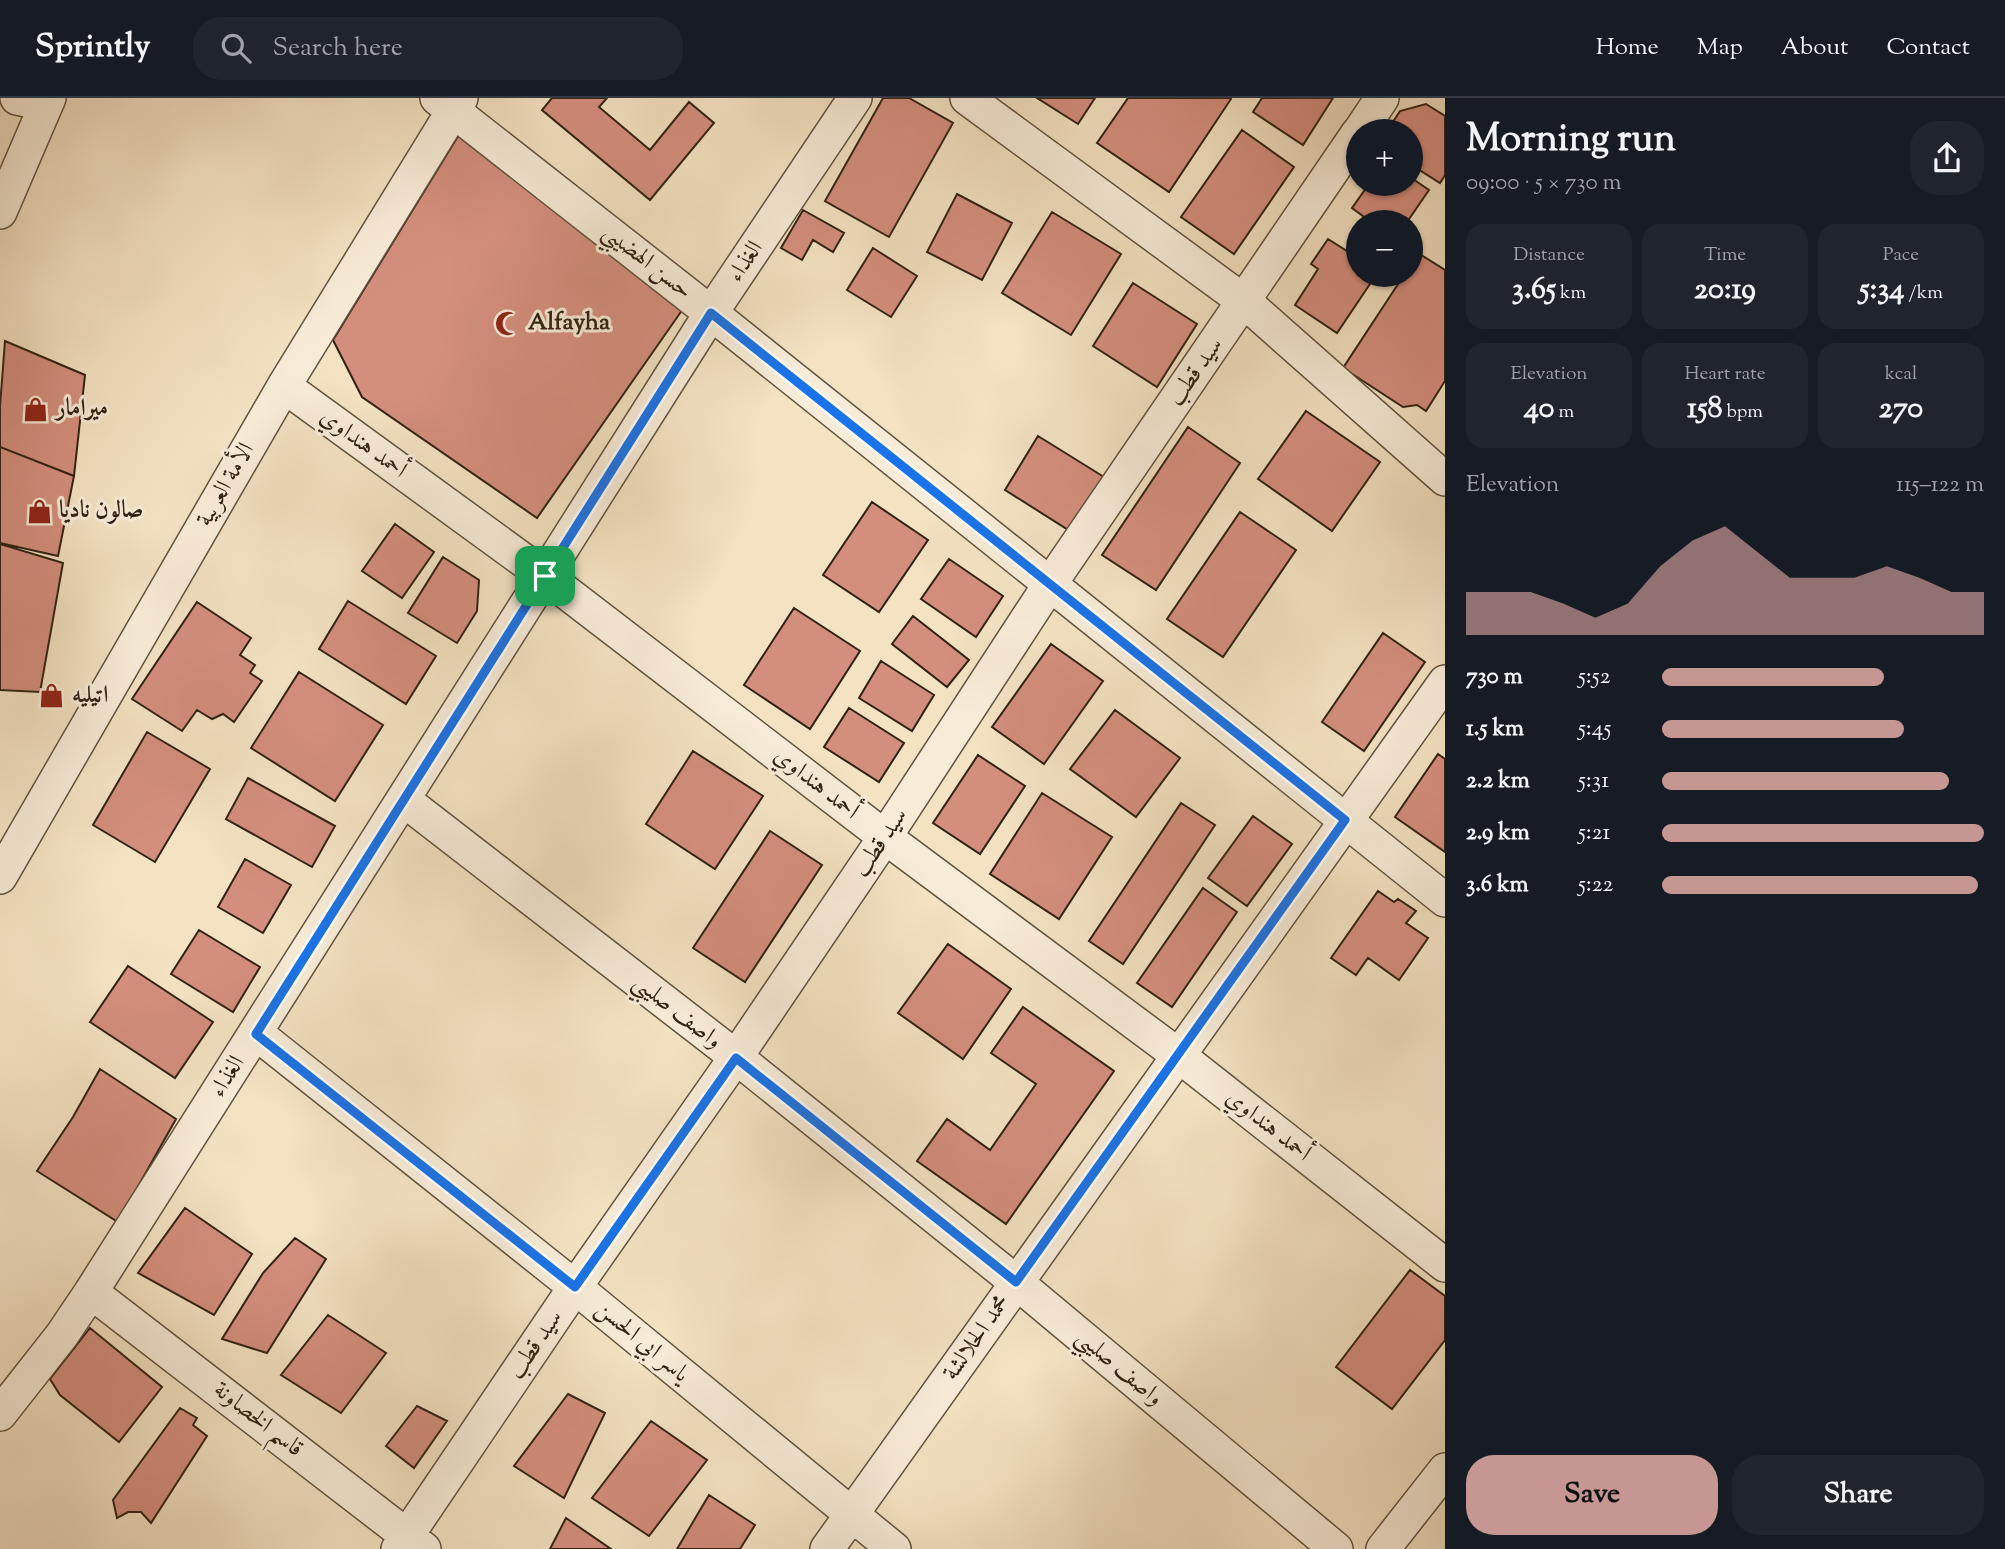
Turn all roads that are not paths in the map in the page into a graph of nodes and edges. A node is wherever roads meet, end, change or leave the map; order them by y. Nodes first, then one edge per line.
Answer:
1 (855, 98) edge
2 (967, 98) edge
3 (1382, 98) edge
4 (37, 100) edge
5 (451, 102) edge
6 (1368, 119) edge
7 (1346, 151) edge
8 (0, 212) edge
9 (1245, 302) junction
10 (711, 313) junction
11 (284, 386) junction
12 (1445, 479) edge
13 (545, 576) junction
14 (1050, 584) junction
15 (1445, 682) edge
16 (404, 800) junction
17 (1345, 820) junction
18 (886, 837) junction
19 (0, 877) edge
20 (1445, 900) edge
21 (256, 1034) junction
22 (1178, 1055) junction
23 (736, 1058) junction
24 (1445, 1265) edge
25 (1016, 1282) junction
26 (575, 1287) junction
27 (91, 1292) junction
28 (0, 1413) edge
29 (1445, 1470) edge
30 (851, 1515) junction
31 (410, 1544) edge
32 (827, 1549) edge
33 (894, 1549) edge
34 (1336, 1549) edge
35 (1383, 1549) edge

1 - 10 street, الغذاء
2 - 9 street
3 - 6 street, سيد قطب
4 - 8 street
5 - 10 street, حسن الهضيبي
5 - 11 street, الأمة العربية
7 - 9 street, سيد قطب
9 - 12 street
9 - 14 street, سيد قطب
10 - 13 street, الغذاء
10 - 14 street, حسن الهضيبي
11 - 13 street, أحمد هنداوي
11 - 19 street, الأمة العربية
13 - 16 street, الغذاء
13 - 18 street, أحمد هنداوي
14 - 17 street, حسن الهضيبي
14 - 18 street, سيد قطب
15 - 17 street, محمد الحلالشة
16 - 21 street, الغذاء
16 - 23 street, واصف صليبي
17 - 20 street, حسن الهضيبي
17 - 22 street, محمد الحلالشة
18 - 22 street, أحمد هنداوي
18 - 23 street, سيد قطب
21 - 26 street, ياسر ابي الحسن
21 - 27 street, الغذاء
22 - 24 street, أحمد هنداوي
22 - 25 street, محمد الحلالشة
23 - 25 street, واصف صليبي
23 - 26 street, سيد قطب
25 - 30 street, محمد الحلالشة
25 - 34 street, واصف صليبي
26 - 30 street, ياسر ابي الحسن
26 - 31 street, سيد قطب
27 - 28 street, الغذاء
27 - 31 street, قاسم الخصاونة
29 - 35 street
30 - 32 street, محمد الحلالشة
30 - 33 street, ياسر ابي الحسن

